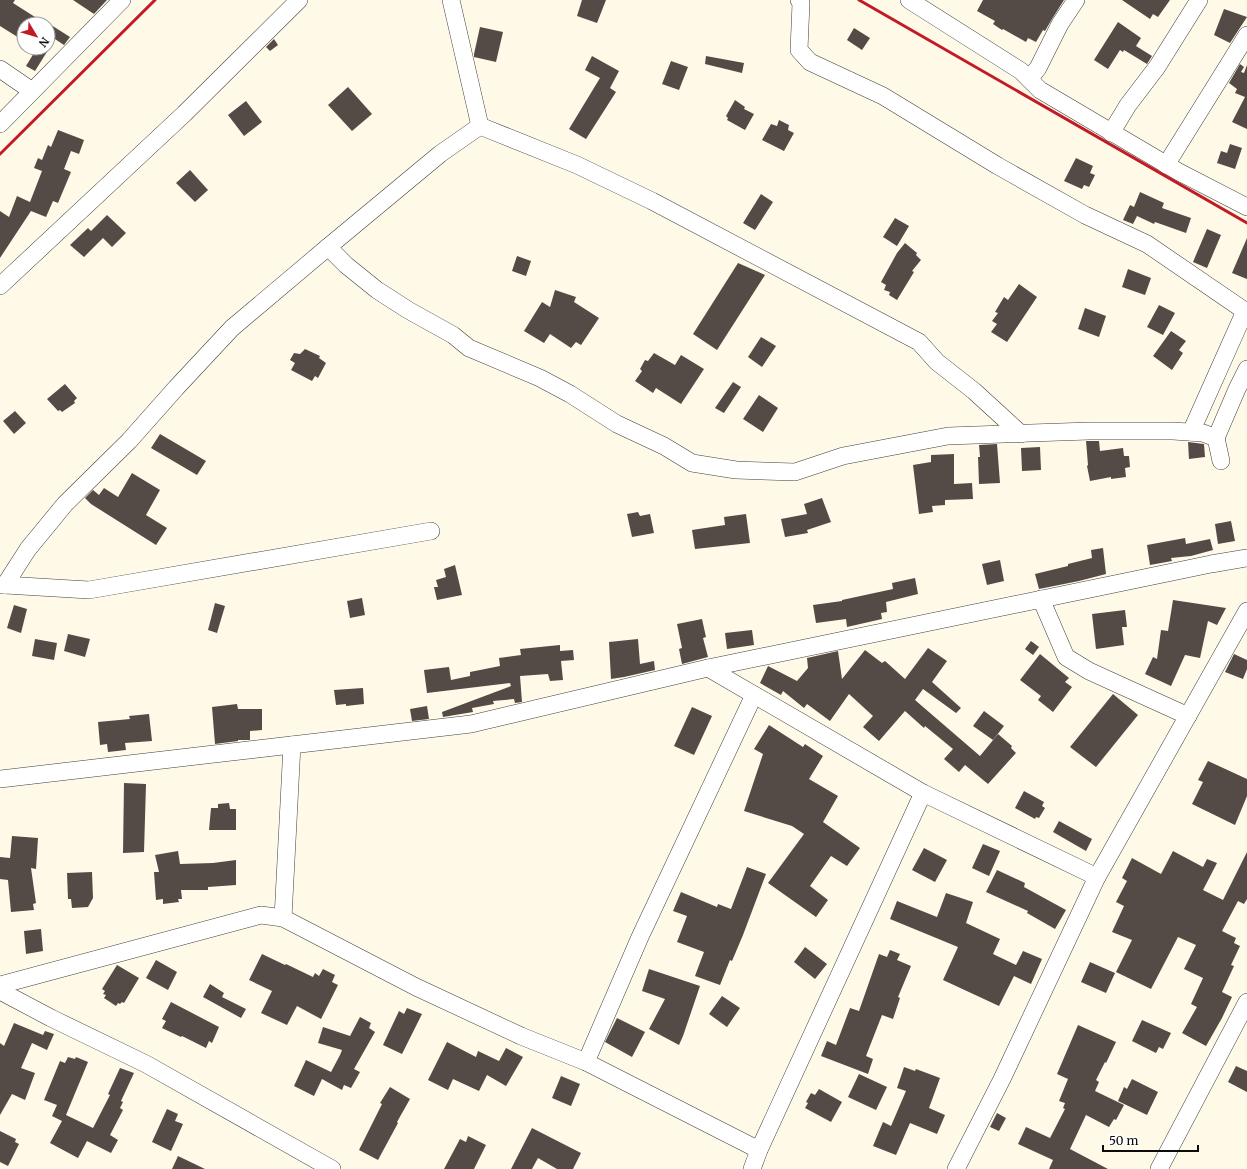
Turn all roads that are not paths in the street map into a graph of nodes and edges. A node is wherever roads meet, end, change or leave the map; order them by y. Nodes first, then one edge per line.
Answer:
1 (122, 0) edge
2 (299, 0) edge
3 (451, 0) edge
4 (799, 0) edge
5 (909, 0) edge
6 (1076, 0) edge
7 (1199, 0) edge
8 (1247, 35) edge
9 (0, 69) edge
10 (1029, 79) junction
11 (32, 91) junction
12 (0, 124) edge
13 (480, 126) junction
14 (1111, 133) junction
15 (1166, 164) junction
16 (1247, 207) edge
17 (328, 247) junction
18 (0, 286) edge
19 (1246, 311) edge
20 (1247, 369) edge
21 (1191, 432) junction
22 (1021, 434) junction
23 (1216, 438) junction
24 (1221, 461) dead end
25 (431, 531) dead end
26 (1247, 558) edge
27 (3, 585) edge
28 (1041, 599) junction
29 (1247, 611) edge
30 (708, 668) junction
31 (754, 695) junction
32 (1188, 716) junction
33 (292, 745) junction
34 (0, 779) edge
35 (923, 793) junction
36 (1097, 878) junction
37 (283, 918) junction
38 (0, 985) edge
39 (0, 991) edge
40 (1247, 1002) edge
41 (586, 1062) junction
42 (759, 1150) junction
43 (332, 1169) edge
44 (752, 1169) edge
45 (956, 1169) edge
46 (1159, 1169) edge

1 - 11 street
2 - 18 street
3 - 13 street
4 - 19 street
5 - 10 street
6 - 10 street
7 - 14 street
8 - 15 street
9 - 11 street
10 - 14 street
11 - 12 street
13 - 17 street
13 - 22 street
14 - 15 street
15 - 16 street
17 - 22 street
17 - 27 street
19 - 21 street
20 - 23 street
21 - 22 street
21 - 23 street
23 - 24 street
25 - 27 street
26 - 28 street
28 - 30 street
28 - 32 street
29 - 32 street
30 - 31 street
30 - 33 street
31 - 35 street
31 - 41 street
32 - 36 street
33 - 34 street
33 - 37 street
35 - 36 street
35 - 42 street
36 - 45 street
37 - 38 street
37 - 41 street
39 - 43 street
40 - 46 street
41 - 42 street
42 - 44 street

